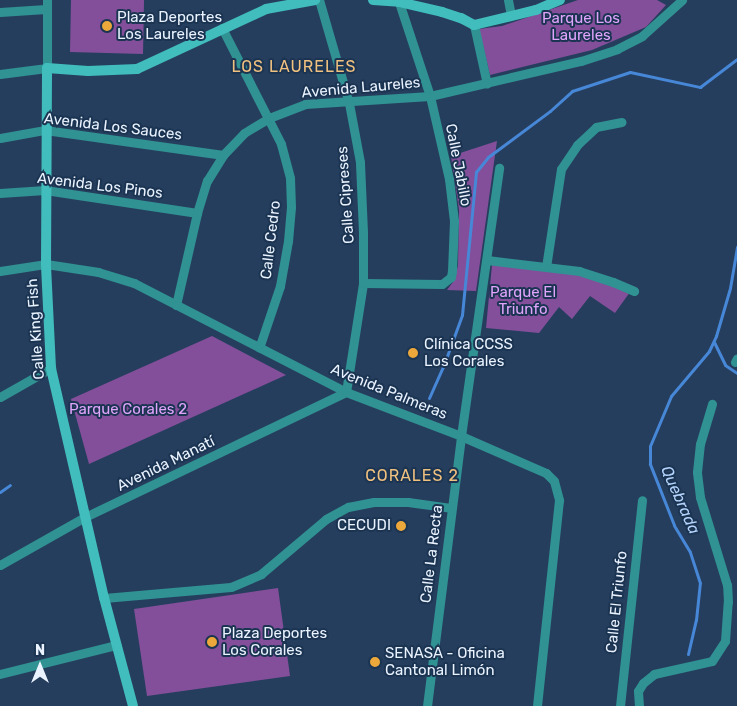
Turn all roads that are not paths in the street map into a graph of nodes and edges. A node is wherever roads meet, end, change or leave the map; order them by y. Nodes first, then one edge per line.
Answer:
1 (315, 0) edge
2 (320, 0) edge
3 (373, 0) edge
4 (508, 0) edge
5 (560, 0) edge
6 (682, 0) edge
7 (399, 2) junction
8 (47, 5) edge
9 (0, 12) edge
10 (510, 16) junction
11 (474, 25) junction
12 (222, 28) junction
13 (47, 68) junction
14 (0, 74) edge
15 (487, 84) junction
16 (430, 96) junction
17 (349, 103) junction
18 (269, 118) junction
19 (622, 122) dead end
20 (45, 130) junction
21 (0, 138) edge
22 (223, 155) junction
23 (499, 168) dead end
24 (45, 190) junction
25 (0, 193) edge
26 (197, 213) junction
27 (487, 260) junction
28 (46, 264) junction
29 (546, 267) junction
30 (0, 271) edge
31 (363, 283) junction
32 (634, 291) dead end
33 (176, 305) junction
34 (259, 348) junction
35 (51, 368) junction
36 (346, 392) junction
37 (0, 397) edge
38 (712, 404) dead end
39 (461, 436) junction
40 (642, 500) dead end
41 (452, 508) junction
42 (85, 517) junction
43 (0, 565) edge
44 (104, 598) junction
45 (116, 645) junction
46 (0, 674) edge
47 (133, 706) edge
48 (427, 706) edge
49 (537, 706) edge
50 (620, 706) edge
51 (639, 706) edge

1 - 12 street
2 - 17 street, Calle Cipreses
3 - 7 street
4 - 10 street
5 - 10 street
6 - 15 street, Avenida Laureles
7 - 11 street
7 - 16 street, Calle Jabillo
8 - 9 street
8 - 13 street, Calle King Fish
10 - 11 street
11 - 15 street
12 - 13 street
12 - 18 street, Calle Cedro
13 - 14 street
13 - 20 street, Calle King Fish
15 - 16 street, Avenida Laureles
16 - 17 street, Avenida Laureles
16 - 31 street, Calle Jabillo
17 - 18 street, Avenida Laureles
17 - 31 street, Calle Cipreses
18 - 22 street, Avenida Laureles
18 - 34 street, Calle Cedro
19 - 29 street
20 - 21 street, Avenida Los Sauces
20 - 22 street, Avenida Los Sauces
20 - 24 street, Calle King Fish
22 - 26 street, Avenida Laureles
23 - 27 street, Calle La Recta
24 - 25 street, Avenida Los Pinos
24 - 26 street, Avenida Los Pinos
24 - 28 street, Calle King Fish
26 - 33 street, Avenida Laureles
27 - 29 street
27 - 39 street, Calle La Recta
28 - 30 street, Avenida Palmeras
28 - 33 street, Avenida Palmeras
28 - 35 street, Calle King Fish
29 - 32 street
31 - 36 street, Calle Cipreses
33 - 34 street, Avenida Palmeras
34 - 36 street, Avenida Palmeras
35 - 37 street
35 - 42 street, Calle King Fish
36 - 39 street, Avenida Palmeras
36 - 42 street, Avenida Manatí
38 - 51 street
39 - 41 street, Calle La Recta
39 - 49 street, Avenida Palmeras
40 - 50 street, Calle El Triunfo
41 - 44 street
41 - 48 street, Calle La Recta
42 - 43 street, Avenida Manatí
42 - 44 street, Calle King Fish
44 - 45 street, Calle King Fish
45 - 46 street
45 - 47 street, Calle King Fish

